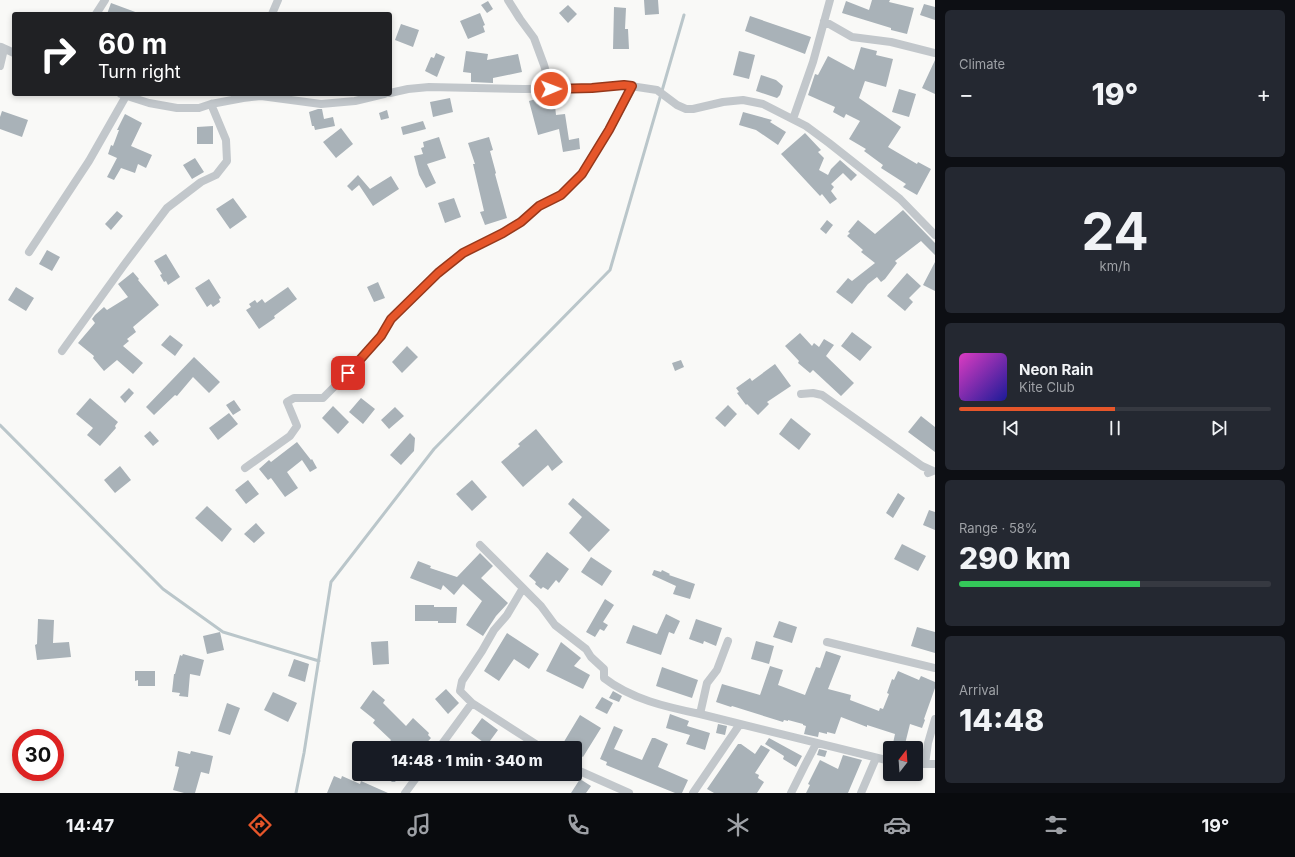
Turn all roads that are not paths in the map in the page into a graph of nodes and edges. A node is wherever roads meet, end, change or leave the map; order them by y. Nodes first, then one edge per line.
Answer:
1 (105, 0) edge
2 (278, 0) edge
3 (508, 0) edge
4 (830, 0) edge
5 (97, 12) edge
6 (273, 12) edge
7 (824, 21) junction
8 (2, 48) edge
9 (12, 52) edge
10 (935, 53) edge
11 (0, 66) edge
12 (632, 86) junction
13 (551, 89) junction
14 (392, 93) edge
15 (123, 96) edge
16 (127, 96) edge
17 (243, 96) edge
18 (261, 96) edge
19 (261, 96) edge
20 (376, 96) edge
21 (212, 104) junction
22 (793, 119) junction
23 (935, 235) edge
24 (29, 252) dead end
25 (62, 351) dead end
26 (801, 394) dead end
27 (245, 468) dead end
28 (935, 472) edge
29 (480, 544) dead end
30 (523, 588) junction
31 (728, 641) dead end
32 (827, 642) dead end
33 (935, 668) edge
34 (472, 703) junction
35 (700, 714) junction
36 (935, 719) edge
37 (740, 724) junction
38 (444, 741) edge
39 (531, 741) edge
40 (816, 744) junction
41 (876, 758) junction
42 (883, 760) edge
43 (925, 764) joint
44 (935, 764) edge
45 (582, 773) edge
46 (414, 781) edge
47 (405, 793) edge
48 (629, 793) edge
49 (693, 793) edge
50 (791, 793) edge
51 (861, 793) edge

1 - 5 street
2 - 6 street
3 - 13 street
4 - 7 street
7 - 10 street
7 - 22 street
8 - 9 street
8 - 11 street
12 - 13 street
12 - 22 street
12 - 27 street
13 - 14 street
15 - 24 street
16 - 21 street
17 - 18 street
17 - 21 street
19 - 20 street
21 - 25 street
22 - 23 street
26 - 28 street
29 - 30 street
30 - 34 street
30 - 35 street
31 - 35 street
32 - 33 street
34 - 38 street
34 - 39 street
35 - 37 street
36 - 43 street
37 - 40 street
37 - 49 street
40 - 41 street
40 - 50 street
41 - 42 street
41 - 51 street
43 - 44 street
45 - 48 street
46 - 47 street

